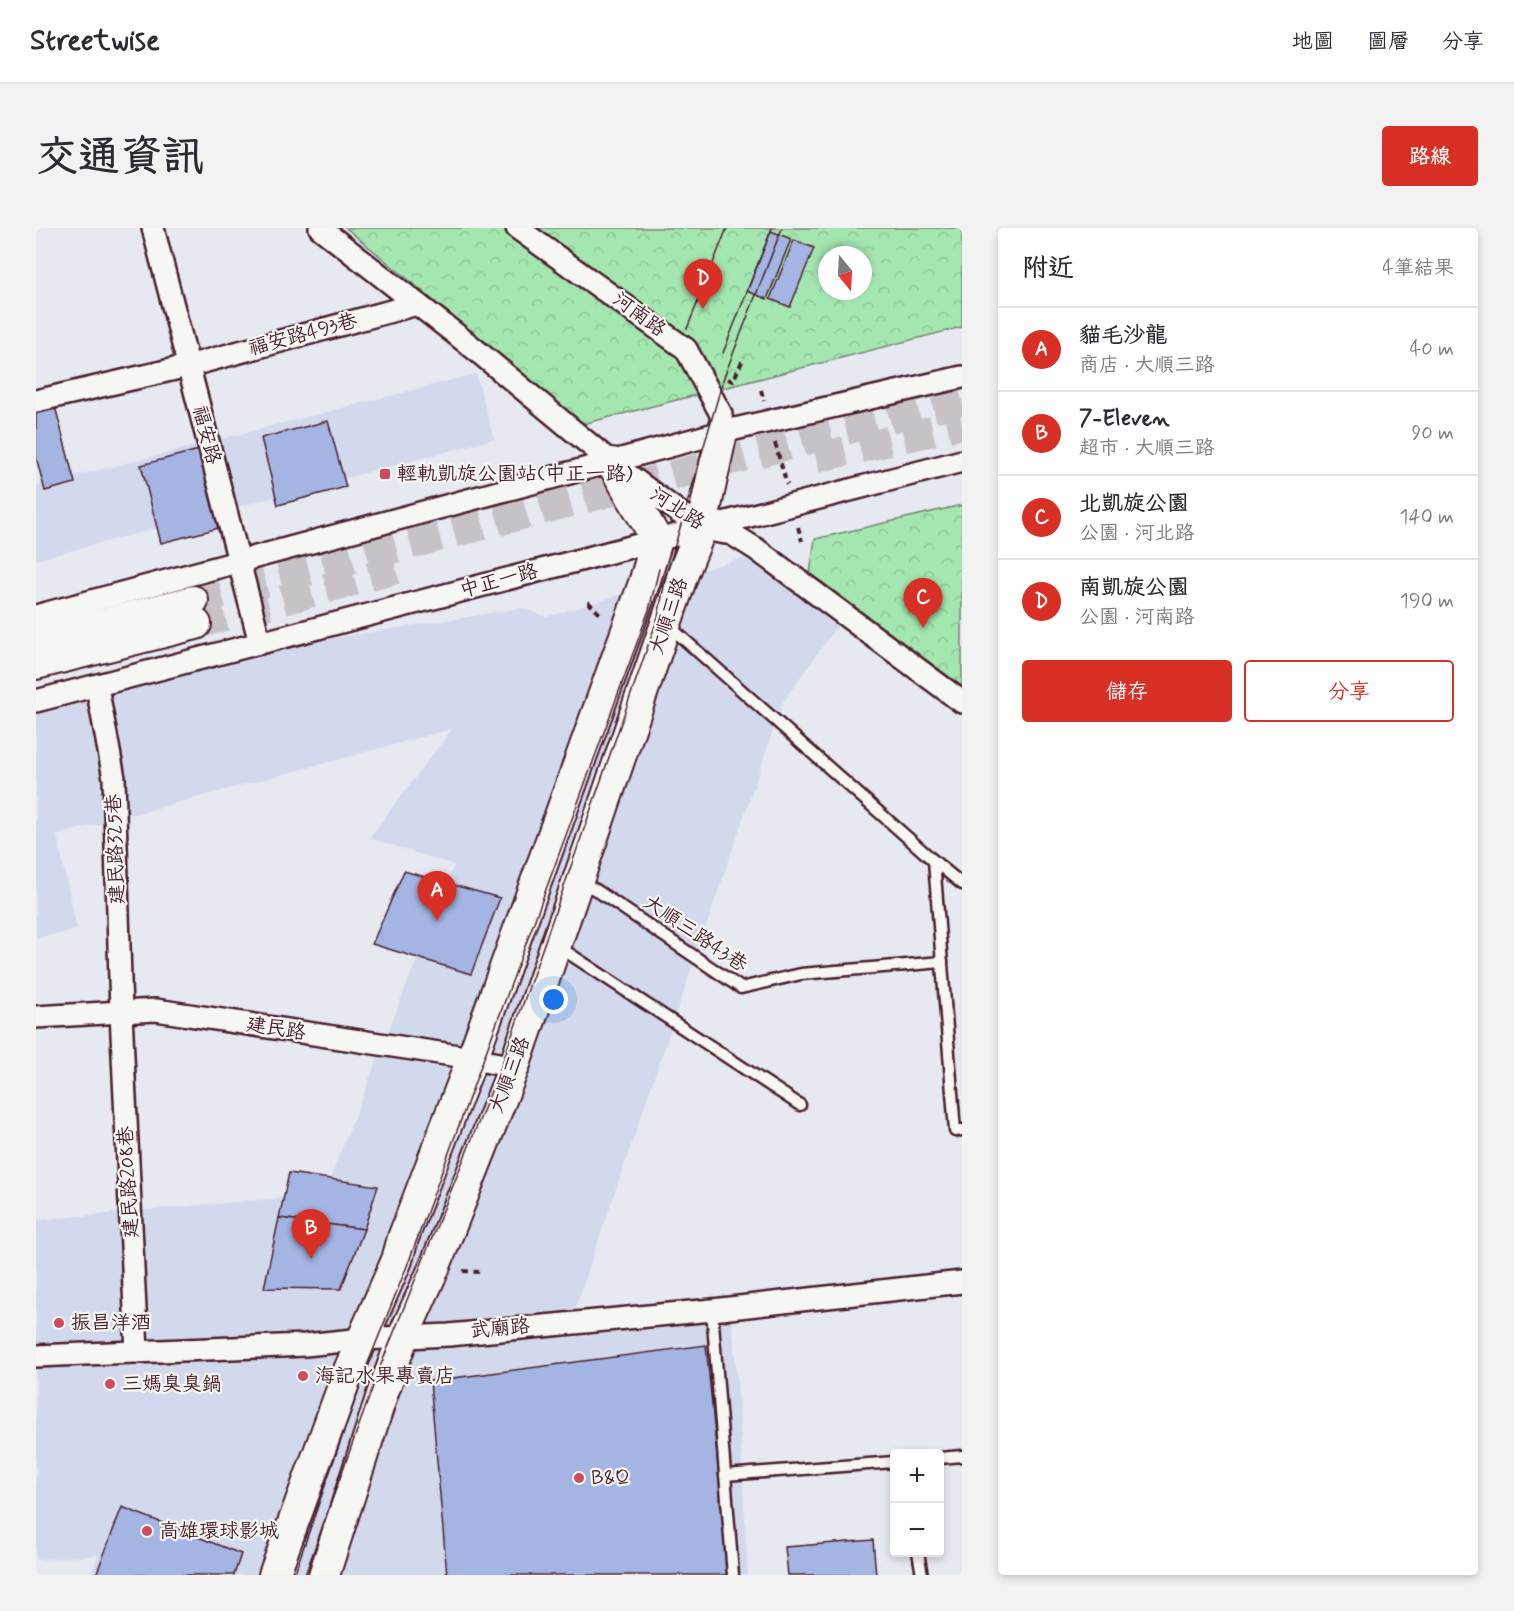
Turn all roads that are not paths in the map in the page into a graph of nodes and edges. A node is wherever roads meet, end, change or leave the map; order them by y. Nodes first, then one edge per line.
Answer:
1 (153, 228) edge
2 (320, 228) edge
3 (517, 228) edge
4 (417, 304) junction
5 (188, 366) junction
6 (962, 377) edge
7 (36, 401) edge
8 (722, 432) junction
9 (962, 461) edge
10 (612, 463) junction
11 (701, 529) junction
12 (657, 540) junction
13 (240, 562) junction
14 (36, 616) edge
15 (667, 624) junction
16 (36, 641) edge
17 (260, 643) junction
18 (36, 664) edge
19 (97, 687) junction
20 (36, 701) edge
21 (962, 702) edge
22 (934, 861) junction
23 (578, 881) junction
24 (962, 884) edge
25 (556, 945) junction
26 (942, 962) junction
27 (121, 1012) junction
28 (36, 1017) edge
29 (472, 1059) junction
30 (514, 1067) junction
31 (800, 1105) dead end
32 (962, 1130) edge
33 (962, 1282) edge
34 (712, 1310) junction
35 (403, 1337) junction
36 (363, 1339) junction
37 (137, 1352) junction
38 (36, 1356) edge
39 (962, 1456) edge
40 (944, 1458) edge
41 (890, 1462) edge
42 (725, 1475) junction
43 (919, 1557) edge
44 (274, 1575) edge
45 (324, 1575) edge
46 (733, 1575) edge
47 (922, 1575) edge

1 - 5 street, 福安路
2 - 4 street, 河北路
3 - 8 street, 河南路
4 - 5 street, 福安路493巷
4 - 10 street, 河北路
5 - 7 street, 福安路493巷
5 - 13 street, 福安路
6 - 8 street
8 - 10 street
8 - 11 street, 大順三路
9 - 11 street, 中正一路
10 - 11 street, 河北路
10 - 12 street
10 - 13 street
11 - 12 street, 中正一路
11 - 15 street, 大順三路
11 - 21 street, 河北路
12 - 17 street, 中正一路
12 - 29 street, 大順三路
13 - 14 street
13 - 17 street, 福安路
15 - 22 lane
15 - 23 street, 大順三路
16 - 18 street
17 - 19 street, 中正一路
19 - 20 street, 中正一路
19 - 27 street, 建民路325巷
22 - 24 lane
22 - 26 lane
23 - 25 street, 大順三路
23 - 26 lane, 大順三路43巷
25 - 30 street, 大順三路
25 - 31 lane
26 - 32 lane
27 - 28 street, 建民路
27 - 29 street, 建民路
27 - 37 street, 建民路208巷
29 - 30 street, 建民路
29 - 36 street, 大順三路
30 - 35 street, 大順三路
33 - 34 street, 武廟路
34 - 35 street, 武廟路
34 - 42 lane
35 - 36 street, 武廟路
35 - 45 street, 大順三路
36 - 37 street, 武廟路
36 - 44 street, 大順三路
37 - 38 street, 武廟路
39 - 40 lane
41 - 42 lane
42 - 46 lane
43 - 47 lane

